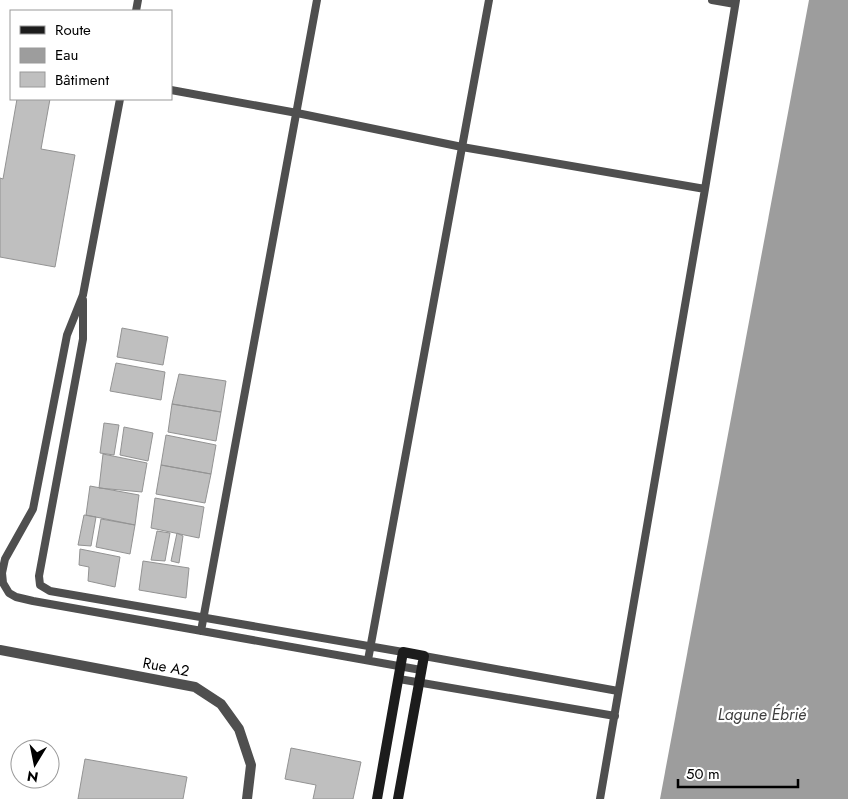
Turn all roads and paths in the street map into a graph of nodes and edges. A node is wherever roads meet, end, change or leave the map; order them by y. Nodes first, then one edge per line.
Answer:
1 (318, 0) edge
2 (489, 0) edge
3 (712, 0) edge
4 (736, 2) edge
5 (172, 90) edge
6 (120, 100) edge
7 (297, 113) junction
8 (462, 147) junction
9 (705, 189) junction
10 (82, 296) junction
11 (204, 617) junction
12 (201, 631) junction
13 (370, 646) junction
14 (0, 650) edge
15 (403, 652) junction
16 (424, 656) junction
17 (368, 660) junction
18 (401, 666) junction
19 (421, 670) junction
20 (399, 679) junction
21 (419, 683) junction
22 (618, 692) junction
23 (615, 716) junction
24 (247, 799) edge
25 (377, 799) edge
26 (398, 799) edge
27 (600, 799) edge

1 - 7 lane
2 - 8 lane
3 - 4 lane
4 - 9 lane
5 - 7 lane
6 - 10 lane
7 - 8 lane
7 - 11 lane
8 - 9 lane
8 - 13 lane
9 - 22 lane
10 - 11 lane
10 - 12 lane
11 - 12 lane
11 - 13 lane
12 - 17 lane
13 - 15 lane
13 - 17 lane
14 - 24 street, Rue A2
15 - 16 street
15 - 18 street
16 - 19 street
16 - 22 lane
17 - 18 lane
18 - 19 lane
18 - 20 street
19 - 21 street
20 - 21 lane
20 - 25 street
21 - 23 lane
21 - 26 street
22 - 23 lane
23 - 27 lane

